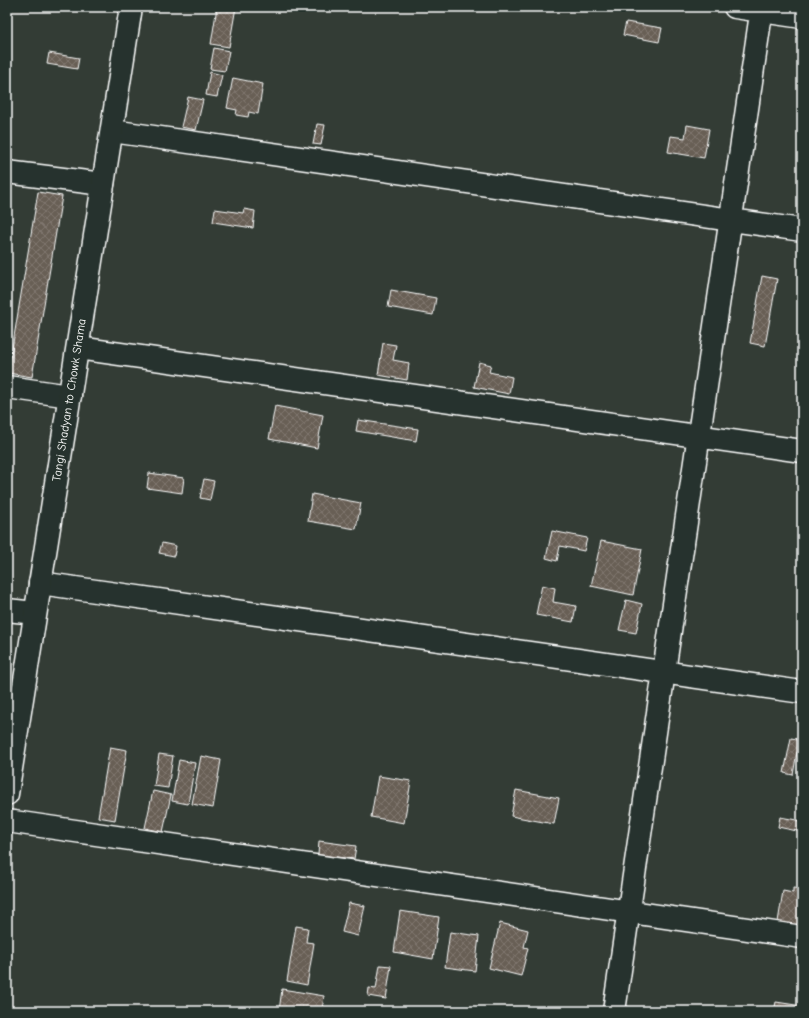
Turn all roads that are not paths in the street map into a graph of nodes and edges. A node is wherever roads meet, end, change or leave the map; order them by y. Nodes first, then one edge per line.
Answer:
1 (131, 7) edge
2 (735, 7) edge
3 (762, 9) edge
4 (802, 17) edge
5 (112, 131) junction
6 (7, 172) edge
7 (103, 184) junction
8 (731, 220) junction
9 (802, 230) edge
10 (78, 348) junction
11 (7, 387) edge
12 (70, 396) junction
13 (699, 436) junction
14 (802, 451) edge
15 (40, 583) junction
16 (7, 610) edge
17 (36, 613) junction
18 (664, 672) junction
19 (802, 692) edge
20 (7, 794) edge
21 (7, 821) edge
22 (628, 912) junction
23 (802, 937) edge
24 (614, 1011) edge

1 - 5 street, Tangi Shadyan to Chowk Shama
2 - 3 street
3 - 4 street
3 - 8 street
5 - 7 street, Tangi Shadyan to Chowk Shama
5 - 8 street
6 - 7 street
7 - 10 street, Tangi Shadyan to Chowk Shama
8 - 9 street
8 - 13 street
10 - 12 street, Tangi Shadyan to Chowk Shama
10 - 13 street
11 - 12 street
12 - 15 street, Tangi Shadyan to Chowk Shama
13 - 14 street
13 - 18 street
15 - 17 street, Tangi Shadyan to Chowk Shama
15 - 18 street
16 - 17 street
17 - 20 street, Tangi Shadyan to Chowk Shama
18 - 19 street
18 - 22 street
21 - 22 street
22 - 23 street
22 - 24 street

